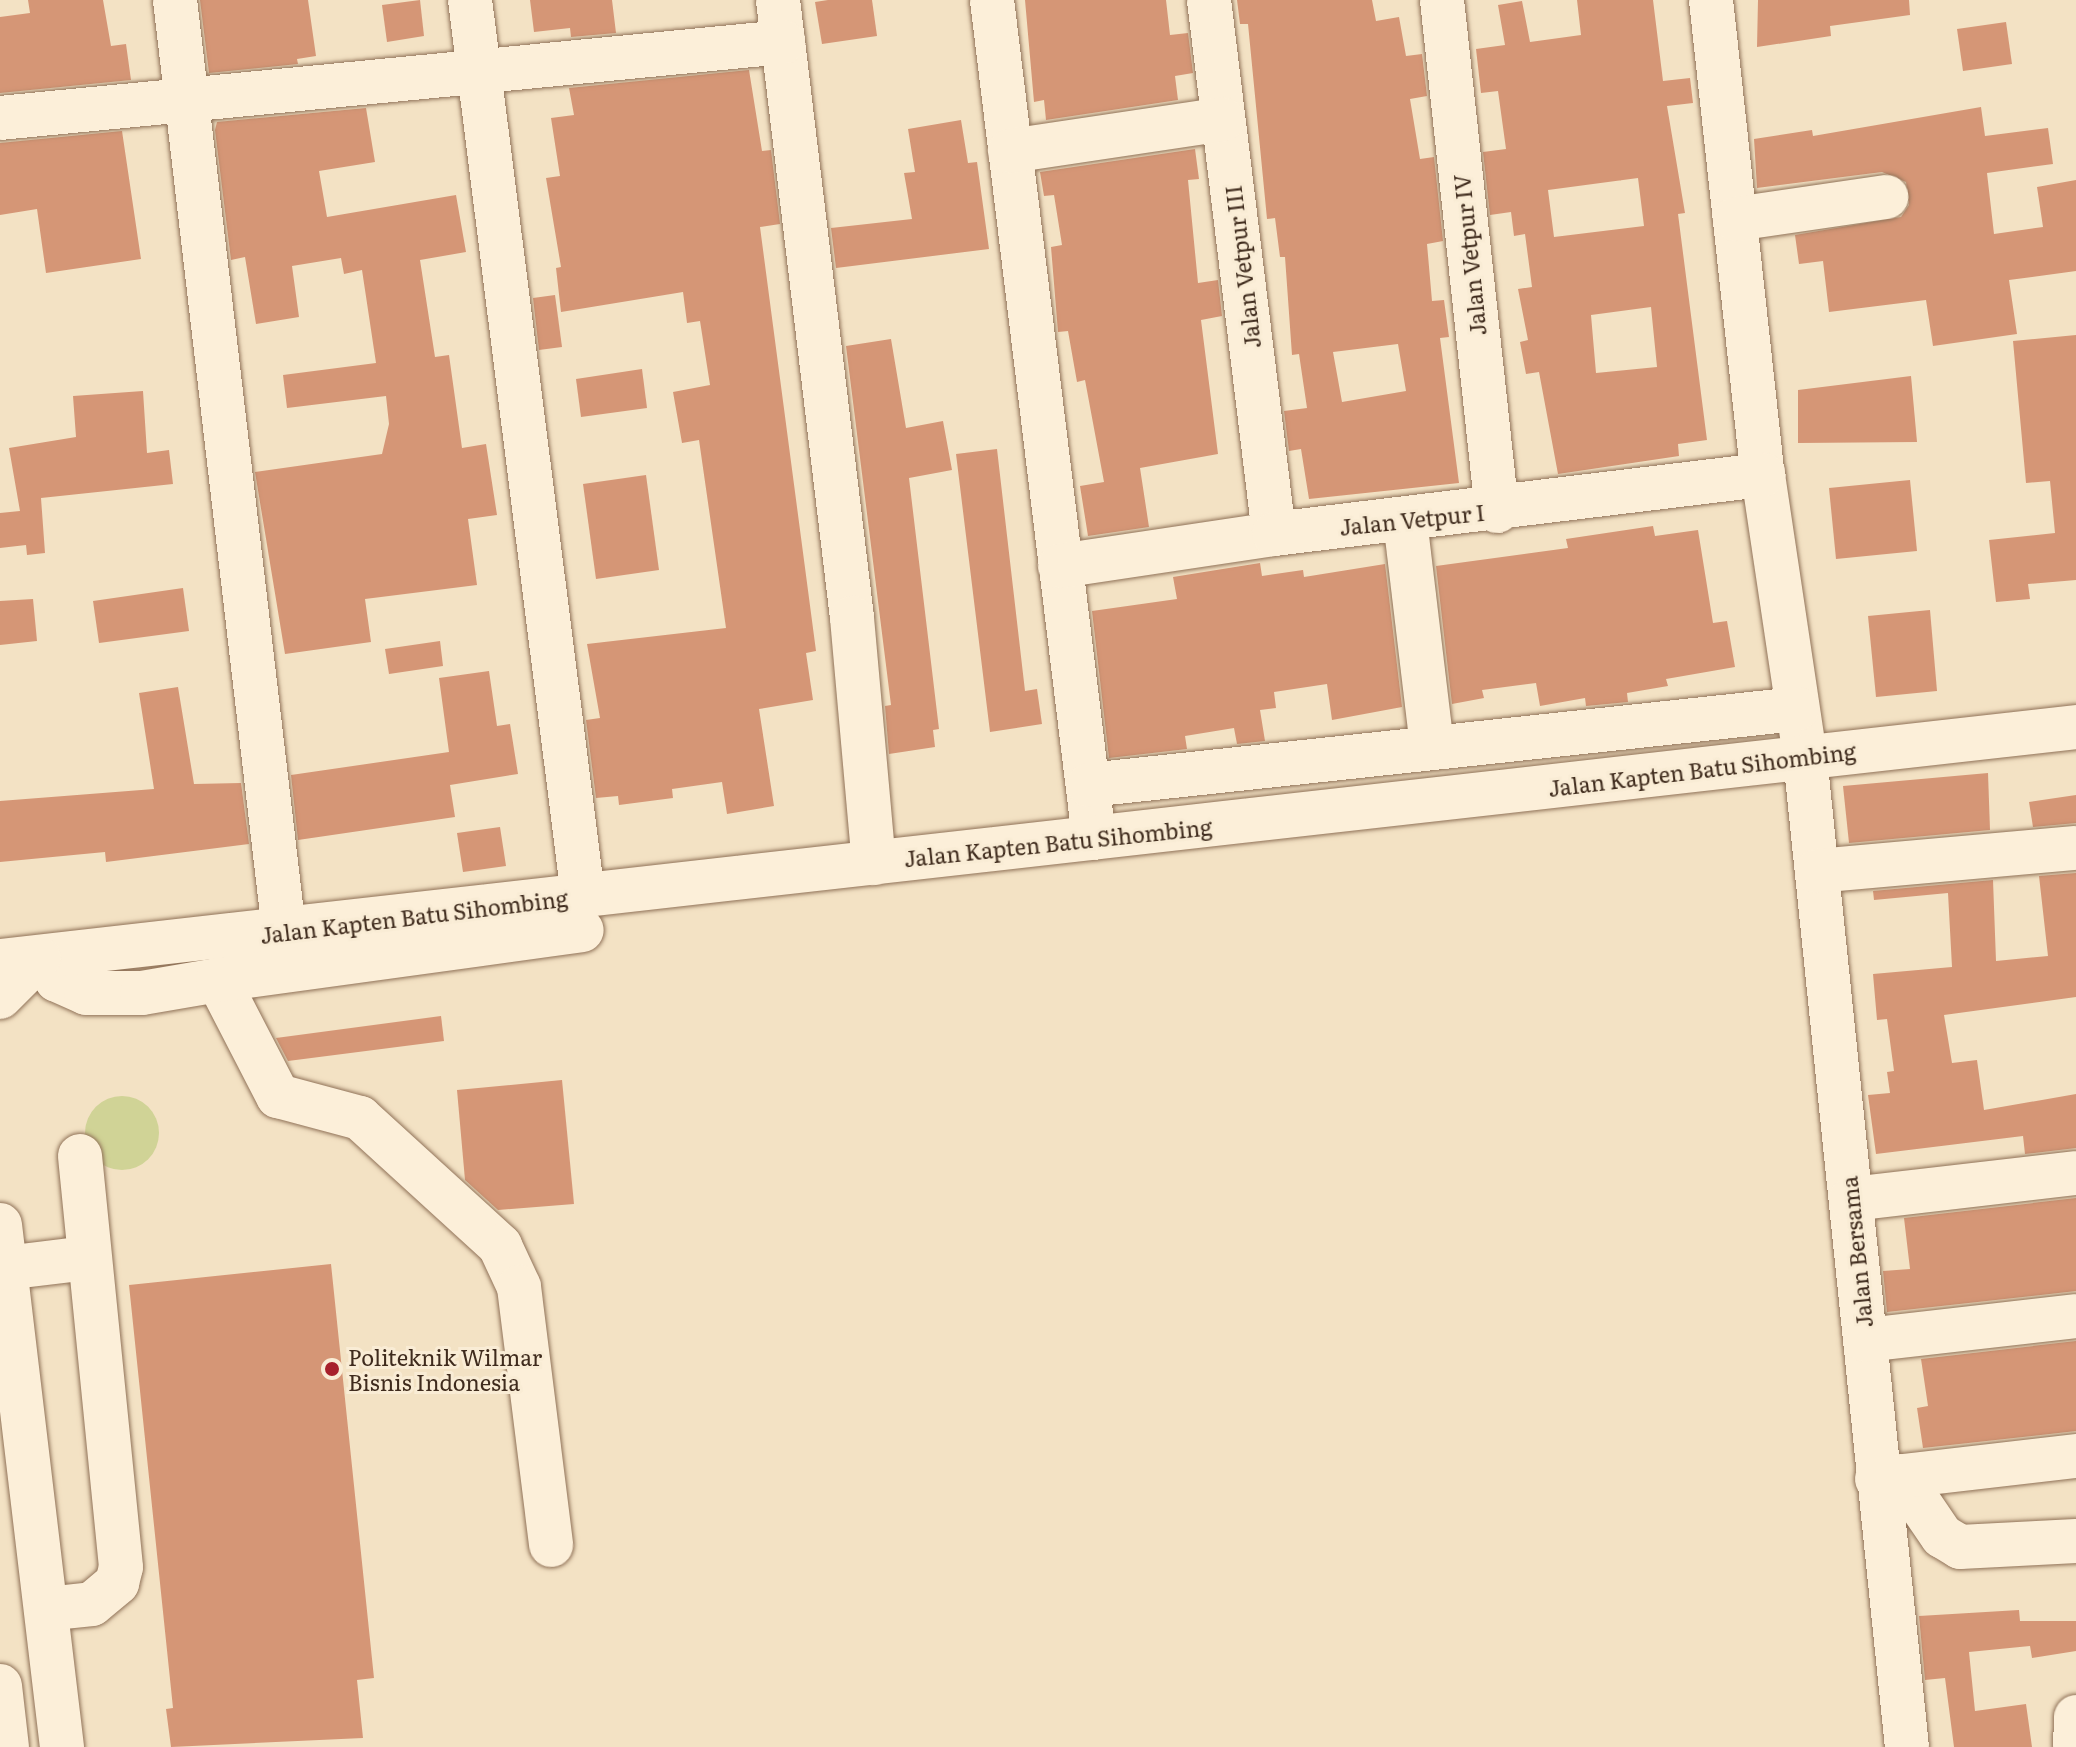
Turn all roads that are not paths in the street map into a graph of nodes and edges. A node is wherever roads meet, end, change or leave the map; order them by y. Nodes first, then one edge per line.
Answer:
1 (175, 0) edge
2 (470, 0) edge
3 (992, 0) edge
4 (1209, 0) edge
5 (1442, 0) edge
6 (1711, 0) edge
7 (780, 21) edge
8 (478, 73) junction
9 (186, 95) junction
10 (0, 118) edge
11 (1223, 119) junction
12 (1010, 151) junction
13 (1886, 197) dead end
14 (1735, 219) junction
15 (1763, 475) junction
16 (1497, 511) junction
17 (1405, 520) junction
18 (1274, 534) junction
19 (1060, 566) junction
20 (1797, 709) junction
21 (2076, 727) edge
22 (1432, 745) junction
23 (1805, 757) junction
24 (1089, 785) junction
25 (1094, 838) junction
26 (2076, 848) edge
27 (874, 863) junction
28 (1817, 871) junction
29 (583, 913) junction
30 (284, 931) junction
31 (31, 959) edge
32 (218, 980) junction
33 (0, 997) edge
34 (80, 1156) dead end
35 (2076, 1173) edge
36 (1851, 1199) junction
37 (0, 1225) edge
38 (88, 1258) junction
39 (5, 1268) junction
40 (2076, 1316) edge
41 (1866, 1340) junction
42 (2076, 1456) edge
43 (1889, 1477) junction
44 (2076, 1541) edge
45 (551, 1545) dead end
46 (46, 1609) junction
47 (0, 1686) edge
48 (2076, 1717) edge
49 (7, 1747) edge
50 (62, 1747) edge
51 (1907, 1747) edge
52 (2075, 1747) edge

1 - 9 street
2 - 8 street
3 - 12 street
4 - 11 street, Jalan Vetpur III
5 - 16 street, Jalan Vetpur IV
6 - 14 street, Jalan Bersama
7 - 8 street
7 - 27 street
8 - 9 street
8 - 29 street
9 - 10 street
9 - 30 street
11 - 12 street
11 - 18 street, Jalan Vetpur III
12 - 19 street
13 - 14 street
14 - 15 street, Jalan Bersama
15 - 16 street, Jalan Vetpur I
15 - 20 street, Jalan Bersama
16 - 17 street, Jalan Vetpur I
17 - 18 street, Jalan Vetpur I
17 - 22 street
18 - 19 street, Jalan Vetpur I
19 - 24 street
20 - 22 street
20 - 23 street, Jalan Bersama
21 - 23 street, Jalan Kapten Batu Sihombing
22 - 24 street
23 - 25 street, Jalan Kapten Batu Sihombing
23 - 28 street, Jalan Bersama
24 - 25 street
25 - 27 street, Jalan Kapten Batu Sihombing
26 - 28 street
27 - 29 street, Jalan Kapten Batu Sihombing
28 - 36 street, Jalan Bersama
29 - 30 street, Jalan Kapten Batu Sihombing
29 - 32 street
30 - 31 street, Jalan Kapten Batu Sihombing
31 - 32 street
31 - 33 street
32 - 45 street
34 - 38 street
35 - 36 street
36 - 41 street, Jalan Bersama
37 - 39 street
38 - 39 street
38 - 46 street
39 - 46 street
40 - 41 street
41 - 43 street, Jalan Bersama
42 - 43 street
43 - 44 street
43 - 51 street, Jalan Bersama
46 - 50 street
47 - 49 street
48 - 52 street

